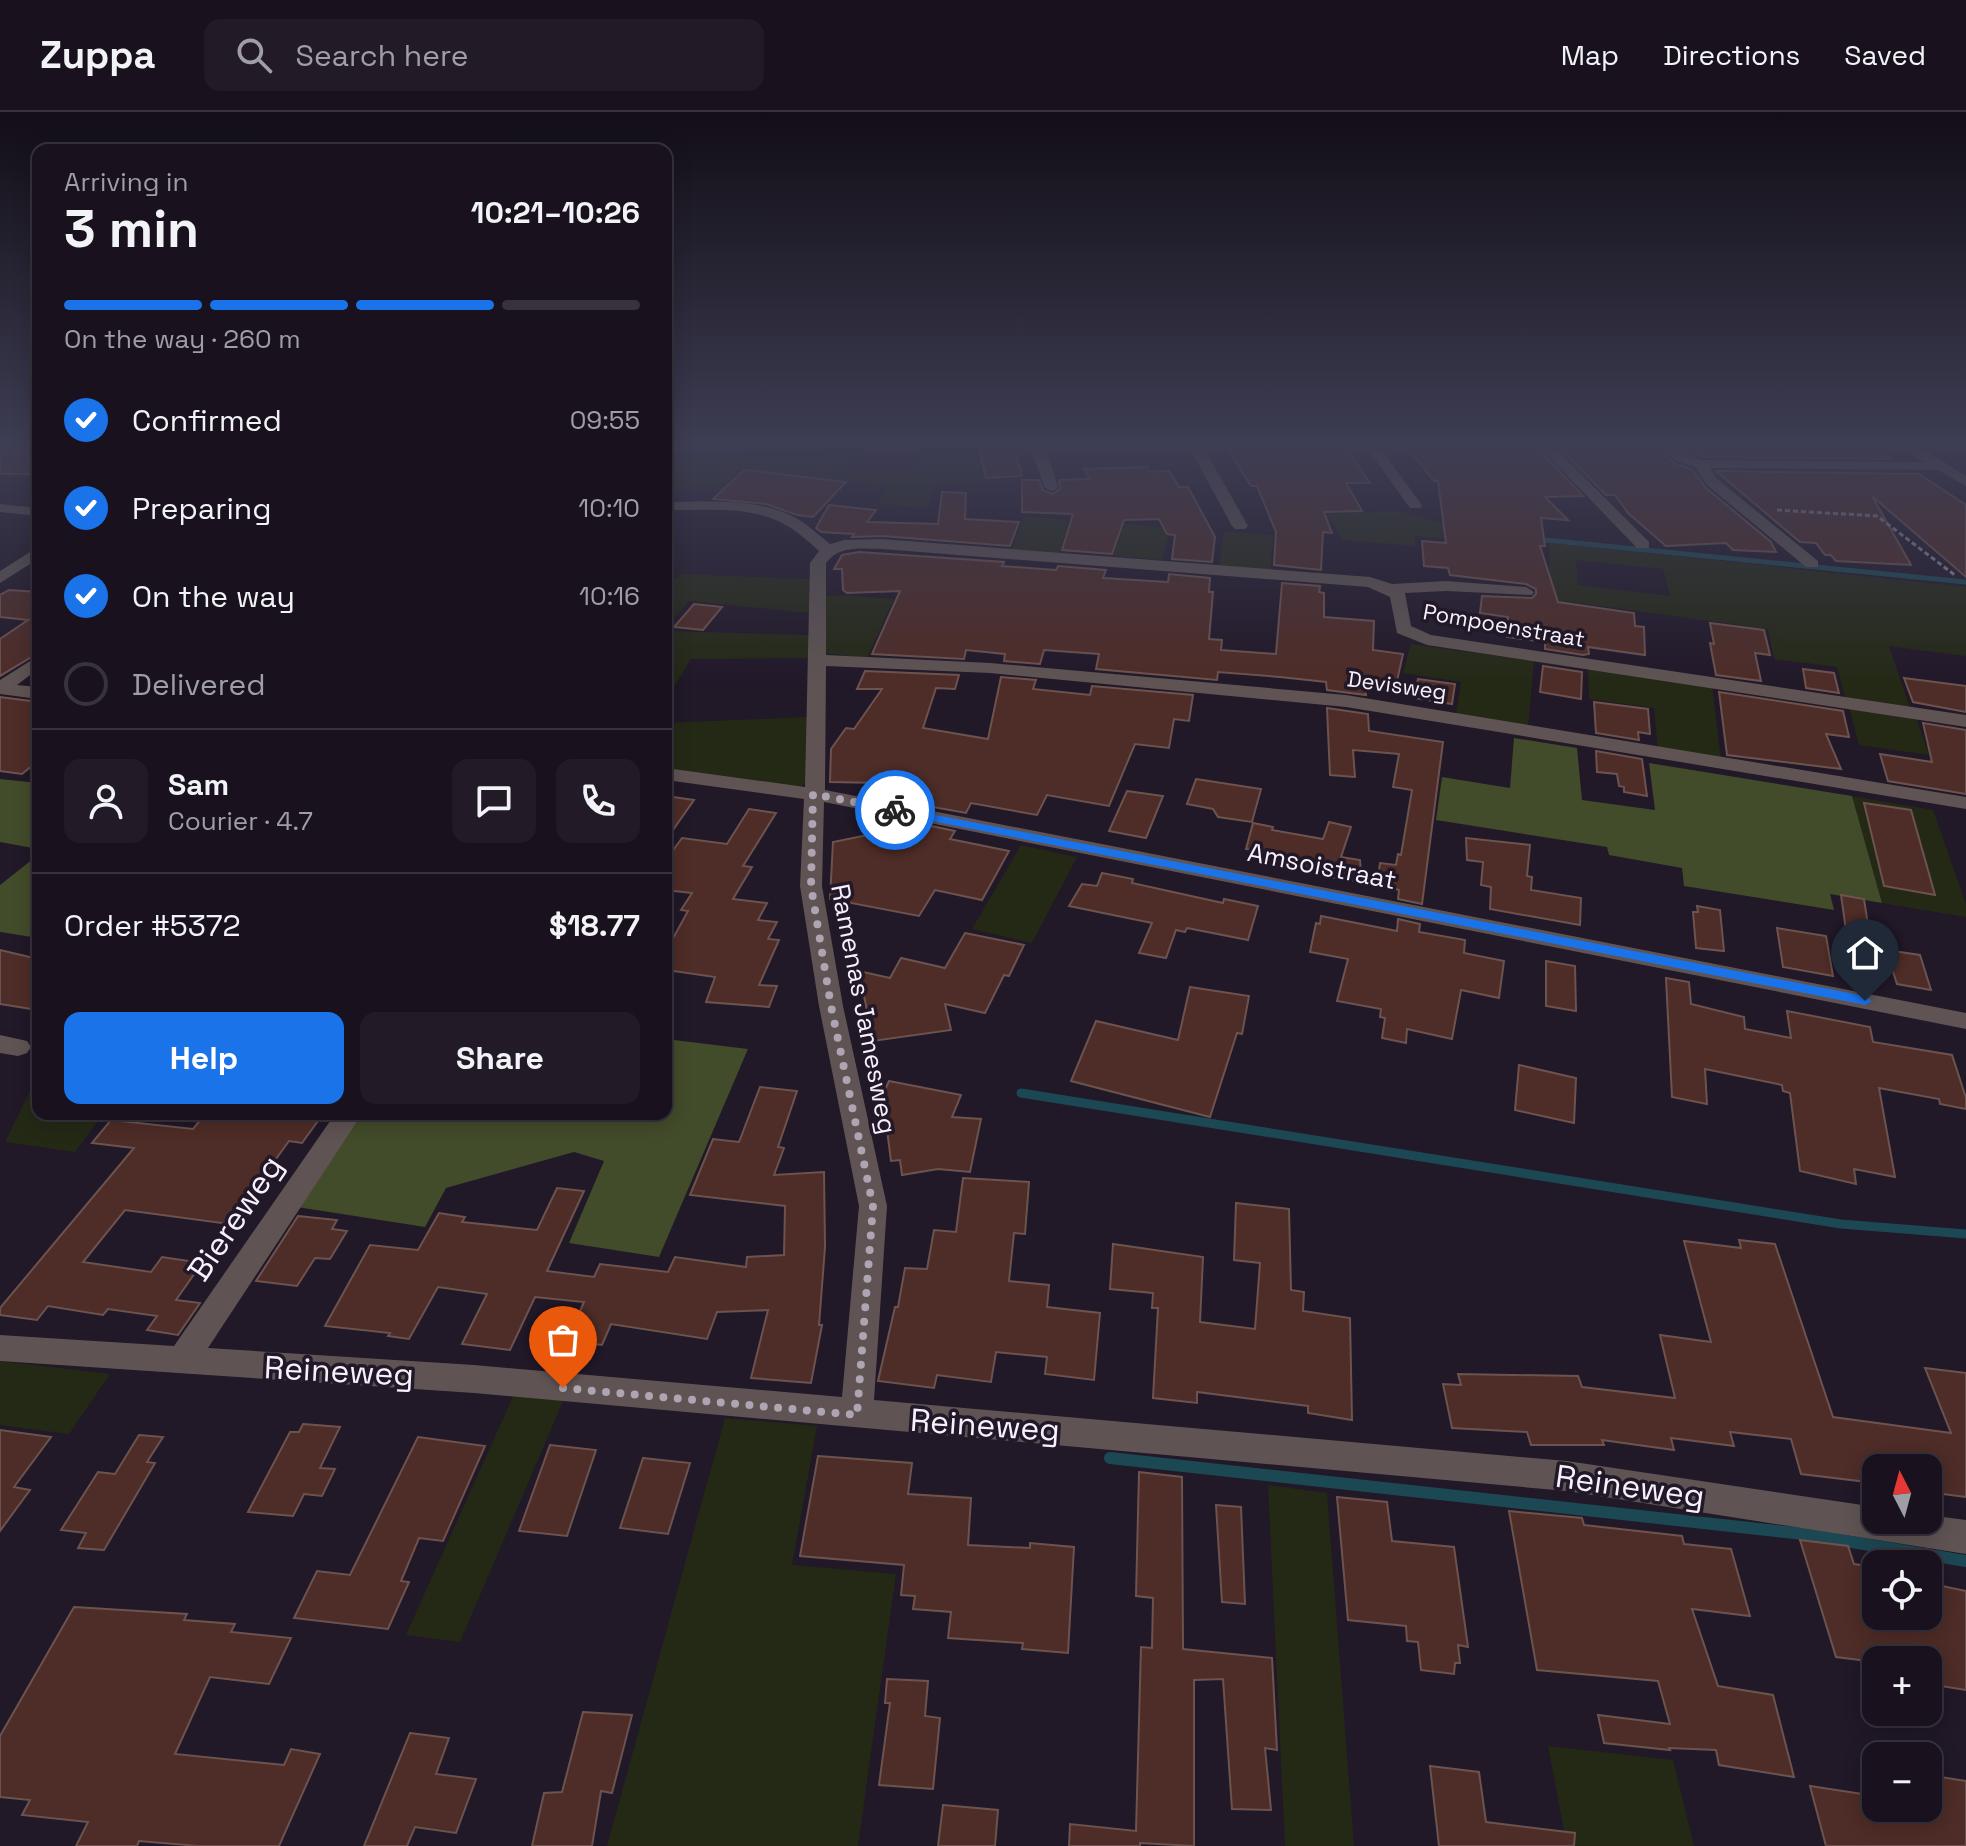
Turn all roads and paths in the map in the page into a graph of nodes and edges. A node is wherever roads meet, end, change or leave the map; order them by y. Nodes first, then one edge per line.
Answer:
1 (791, 522) edge
2 (1238, 522) edge
3 (1620, 522) edge
4 (1761, 522) edge
5 (1885, 522) edge
6 (1240, 526) dead end
7 (1643, 545) dead end
8 (828, 550) junction
9 (32, 556) edge
10 (1812, 564) dead end
11 (1956, 576) dead end
12 (0, 578) edge
13 (1391, 589) junction
14 (1526, 592) dead end
15 (816, 661) junction
16 (32, 665) edge
17 (0, 688) edge
18 (32, 692) edge
19 (1966, 721) edge
20 (672, 775) edge
21 (813, 794) junction
22 (1966, 803) edge
23 (1966, 1021) edge
24 (345, 1120) edge
25 (0, 1348) edge
26 (181, 1362) junction
27 (857, 1415) junction
28 (1966, 1537) edge

1 - 8 street
2 - 6 street
3 - 7 street
4 - 10 street
5 - 11 path
8 - 13 street, Pompoenstraat
8 - 15 street, Ramenas Jamesweg
9 - 12 street
13 - 14 street
13 - 19 street, Pompoenstraat
15 - 21 street, Ramenas Jamesweg
15 - 22 street, Devisweg
16 - 17 street
17 - 18 street
20 - 21 street, Amsoistraat
21 - 23 street, Amsoistraat
21 - 27 street, Ramenas Jamesweg
24 - 26 street, Biereweg
25 - 26 street, Reineweg
26 - 27 street, Reineweg
27 - 28 street, Reineweg

